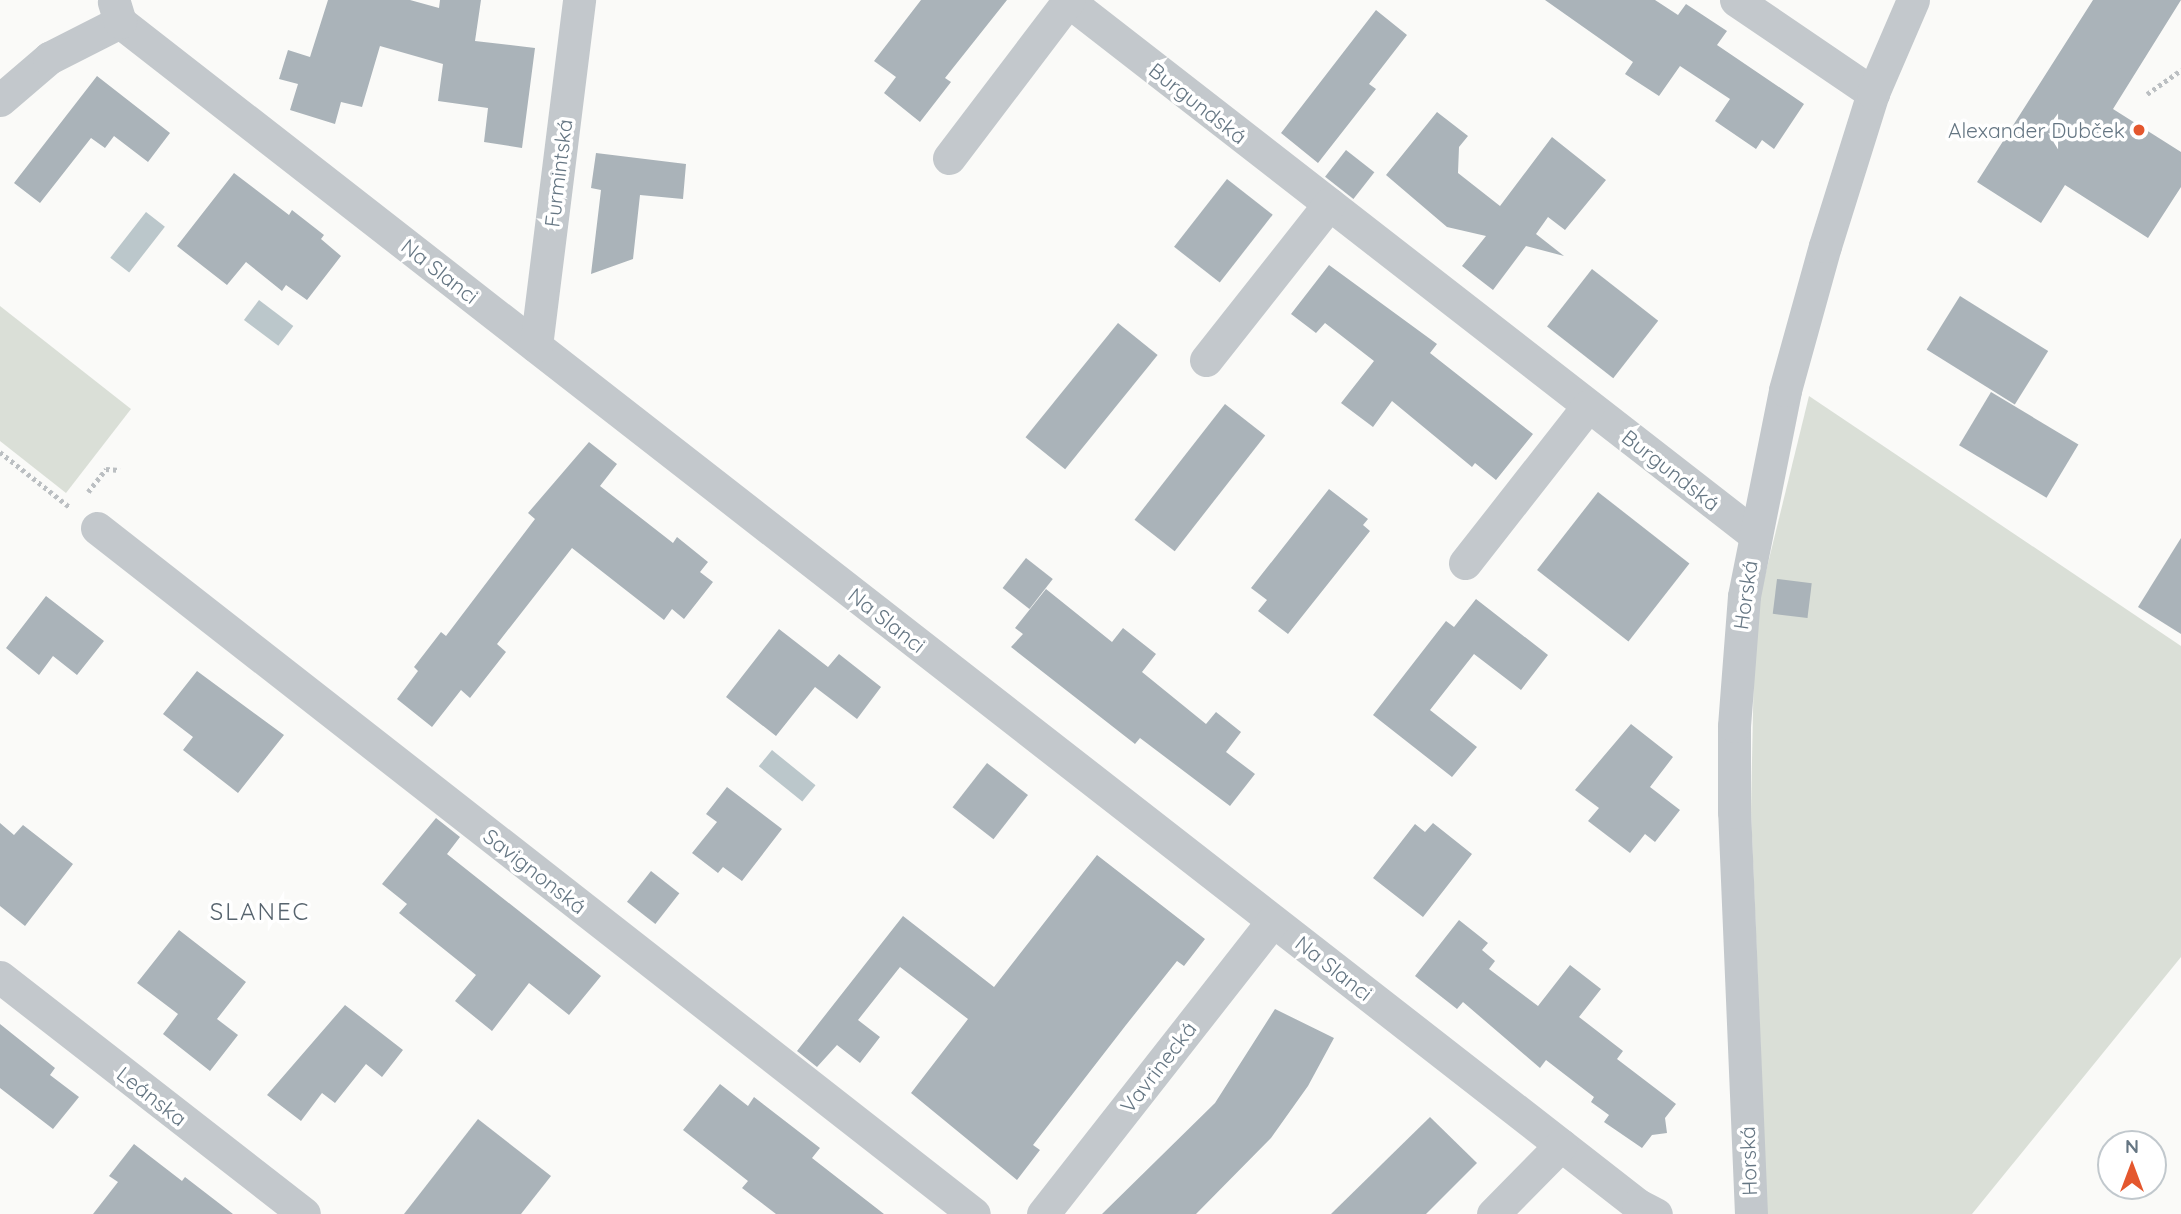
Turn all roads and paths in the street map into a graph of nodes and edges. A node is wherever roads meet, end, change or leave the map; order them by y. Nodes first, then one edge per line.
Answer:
1 (579, 0) edge
2 (1736, 0) edge
3 (1913, 0) edge
4 (1068, 1) edge
5 (117, 11) edge
6 (2181, 69) edge
7 (1873, 93) junction
8 (2147, 94) dead end
9 (0, 100) edge
10 (948, 158) dead end
11 (1329, 204) junction
12 (536, 346) junction
13 (1206, 360) dead end
14 (1588, 406) junction
15 (0, 452) edge
16 (120, 470) dead end
17 (97, 528) dead end
18 (1754, 534) junction
19 (1465, 563) dead end
20 (1273, 920) junction
21 (0, 977) edge
22 (1560, 1145) junction
23 (304, 1214) edge
24 (974, 1214) edge
25 (1043, 1214) edge
26 (1493, 1214) edge
27 (1656, 1214) edge
28 (1751, 1214) edge

1 - 12 street, Furmintská
2 - 7 street
3 - 7 street, Horská
4 - 10 street, Burgundská
4 - 11 street, Burgundská
5 - 9 street
5 - 12 street, Na Slanci
6 - 8 path
7 - 18 street, Horská
11 - 13 street
11 - 14 street, Burgundská
12 - 20 street, Na Slanci
14 - 18 street, Burgundská
14 - 19 street
15 - 16 path
17 - 24 street, Savignonská
18 - 28 street, Horská
20 - 22 street, Na Slanci
20 - 25 street, Vavrinecká
21 - 23 street, Leánska
22 - 26 street
22 - 27 street, Na Slanci

